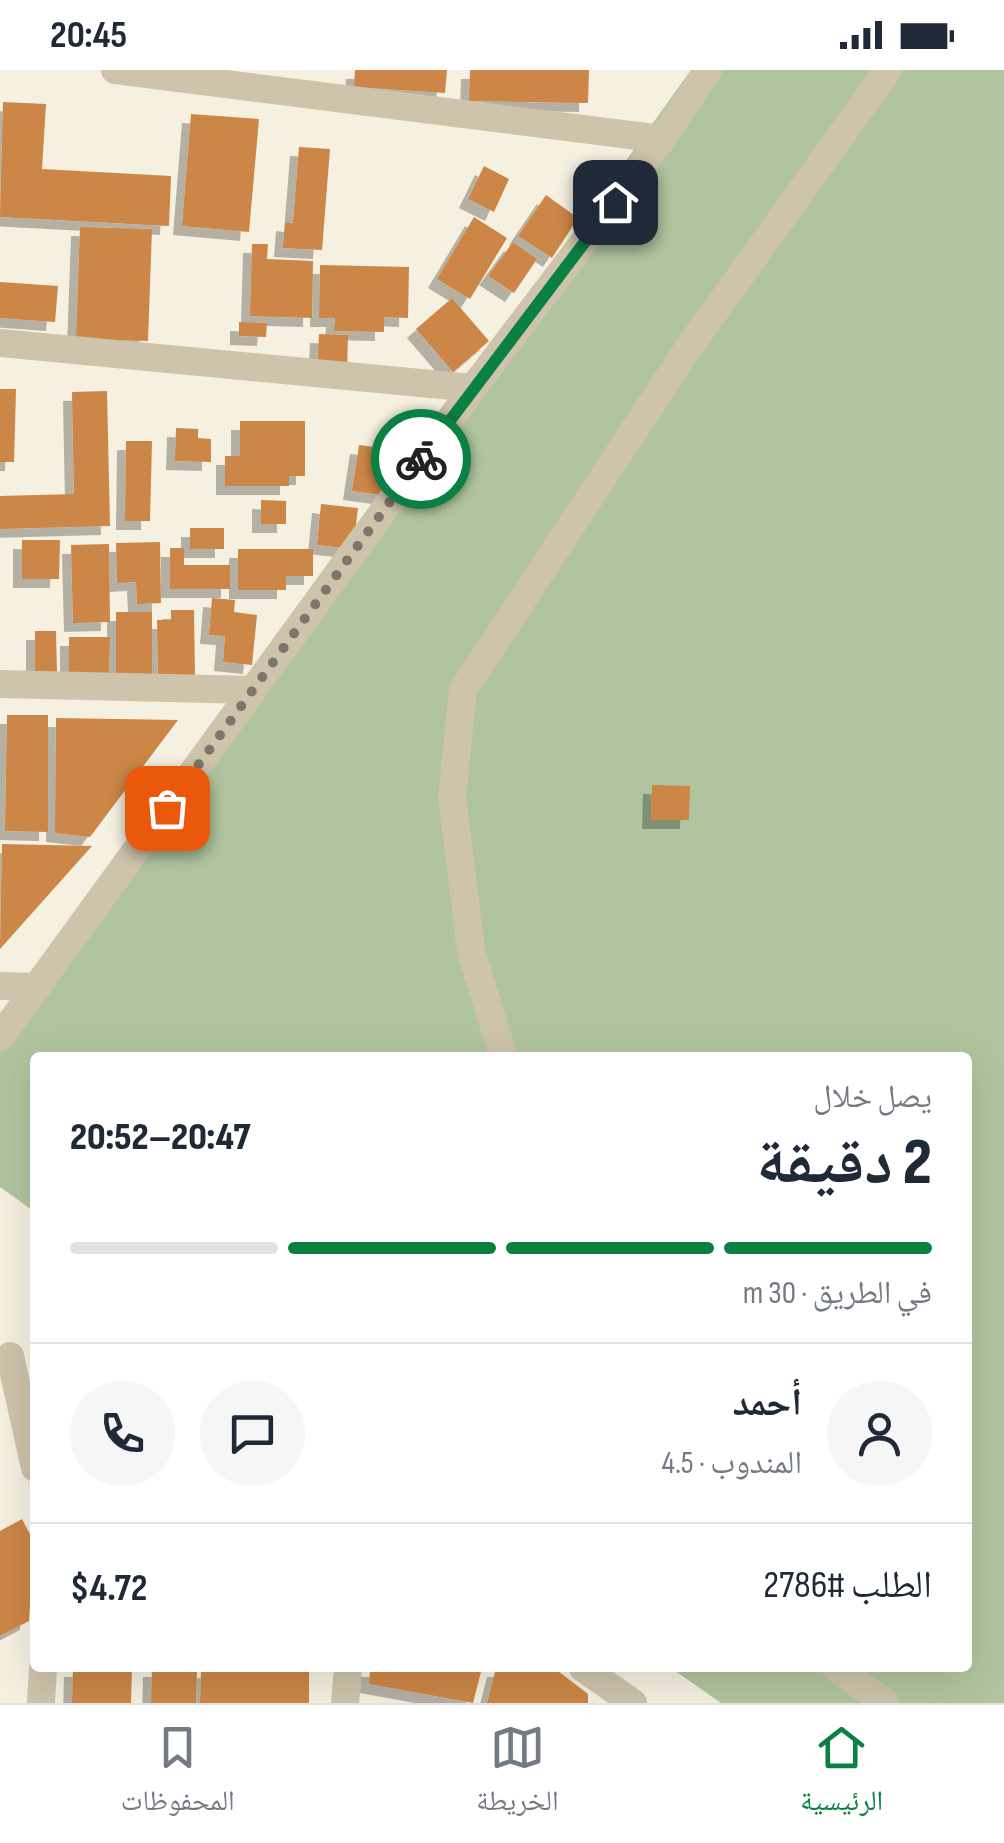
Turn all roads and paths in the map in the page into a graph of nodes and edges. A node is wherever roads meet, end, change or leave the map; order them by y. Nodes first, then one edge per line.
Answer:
1 (115, 70) edge
2 (708, 70) edge
3 (888, 70) edge
4 (212, 76) edge
5 (662, 139) junction
6 (0, 343) edge
7 (473, 388) junction
8 (0, 684) edge
9 (253, 690) junction
10 (0, 986) edge
11 (38, 987) junction
12 (0, 1037) edge
13 (502, 1052) edge
14 (15, 1357) edge
15 (30, 1440) edge
16 (42, 1672) edge
17 (348, 1672) edge
18 (588, 1672) edge
19 (842, 1672) edge
20 (617, 1698) edge
21 (41, 1703) edge
22 (345, 1703) edge
23 (885, 1703) edge

1 - 4 street
2 - 5 street
3 - 13 street
4 - 5 street
5 - 7 street
6 - 7 street
7 - 9 street
8 - 9 street
9 - 11 street
10 - 11 street
11 - 12 street
14 - 15 street
16 - 21 street
17 - 22 street
18 - 20 street
19 - 23 street

